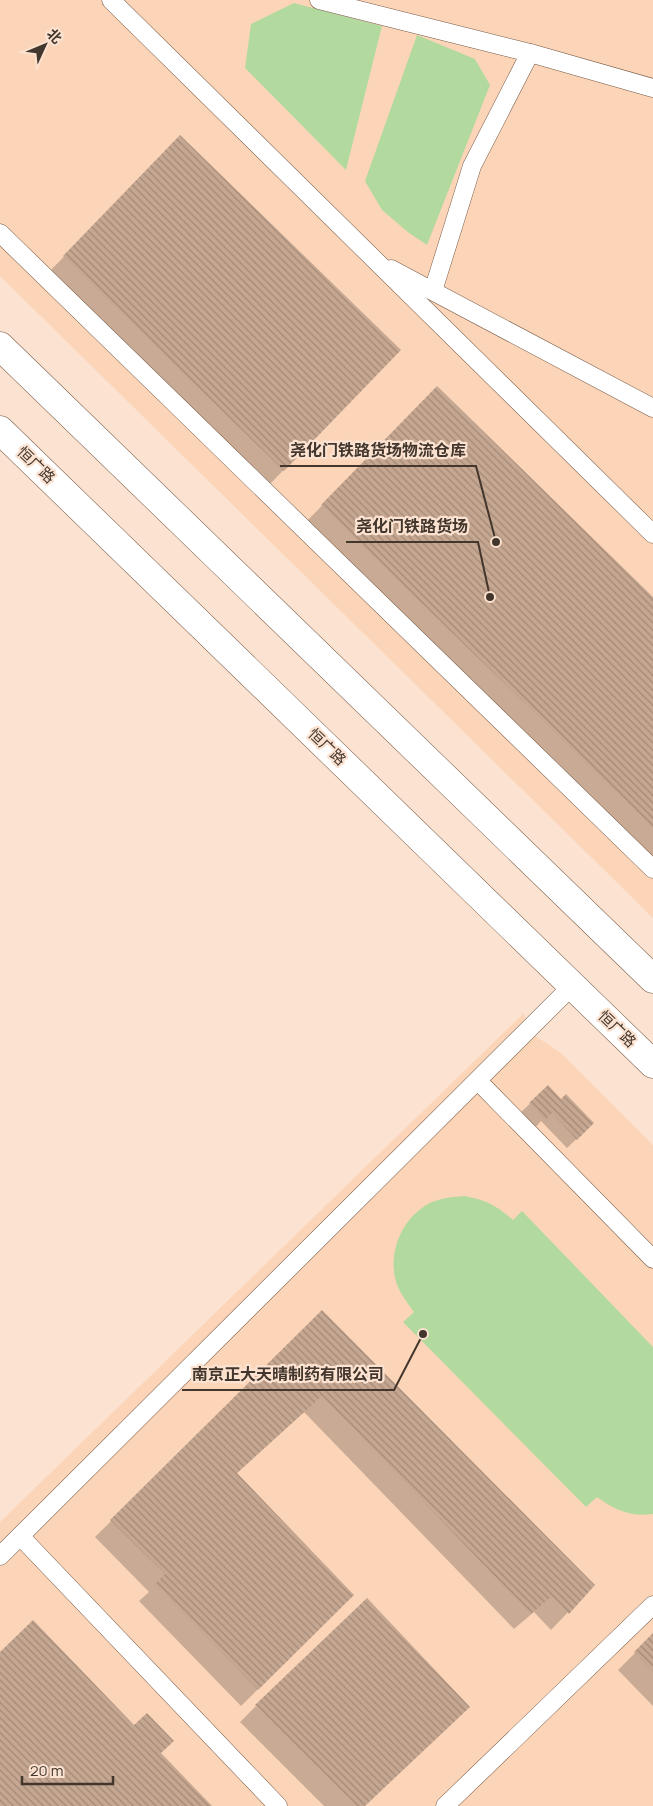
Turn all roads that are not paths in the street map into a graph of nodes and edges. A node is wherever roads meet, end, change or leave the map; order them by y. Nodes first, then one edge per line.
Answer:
1 (111, 0) edge
2 (319, 0) edge
3 (530, 53) junction
4 (653, 88) edge
5 (0, 233) edge
6 (372, 258) junction
7 (433, 291) junction
8 (0, 346) edge
9 (653, 408) edge
10 (0, 430) edge
11 (653, 534) edge
12 (653, 869) edge
13 (653, 979) edge
14 (573, 985) junction
15 (653, 1064) edge
16 (478, 1080) junction
17 (653, 1259) edge
18 (20, 1536) junction
19 (0, 1556) edge
20 (653, 1605) edge
21 (278, 1806) edge
22 (445, 1806) edge

1 - 6 lane
2 - 3 lane
3 - 4 lane
3 - 7 lane
5 - 12 lane
6 - 7 lane
6 - 11 lane
7 - 9 lane
8 - 13 street
10 - 14 street, 恒广路
14 - 15 street, 恒广路
14 - 16 lane
16 - 17 lane
16 - 18 lane
18 - 19 lane
18 - 21 lane
20 - 22 lane

